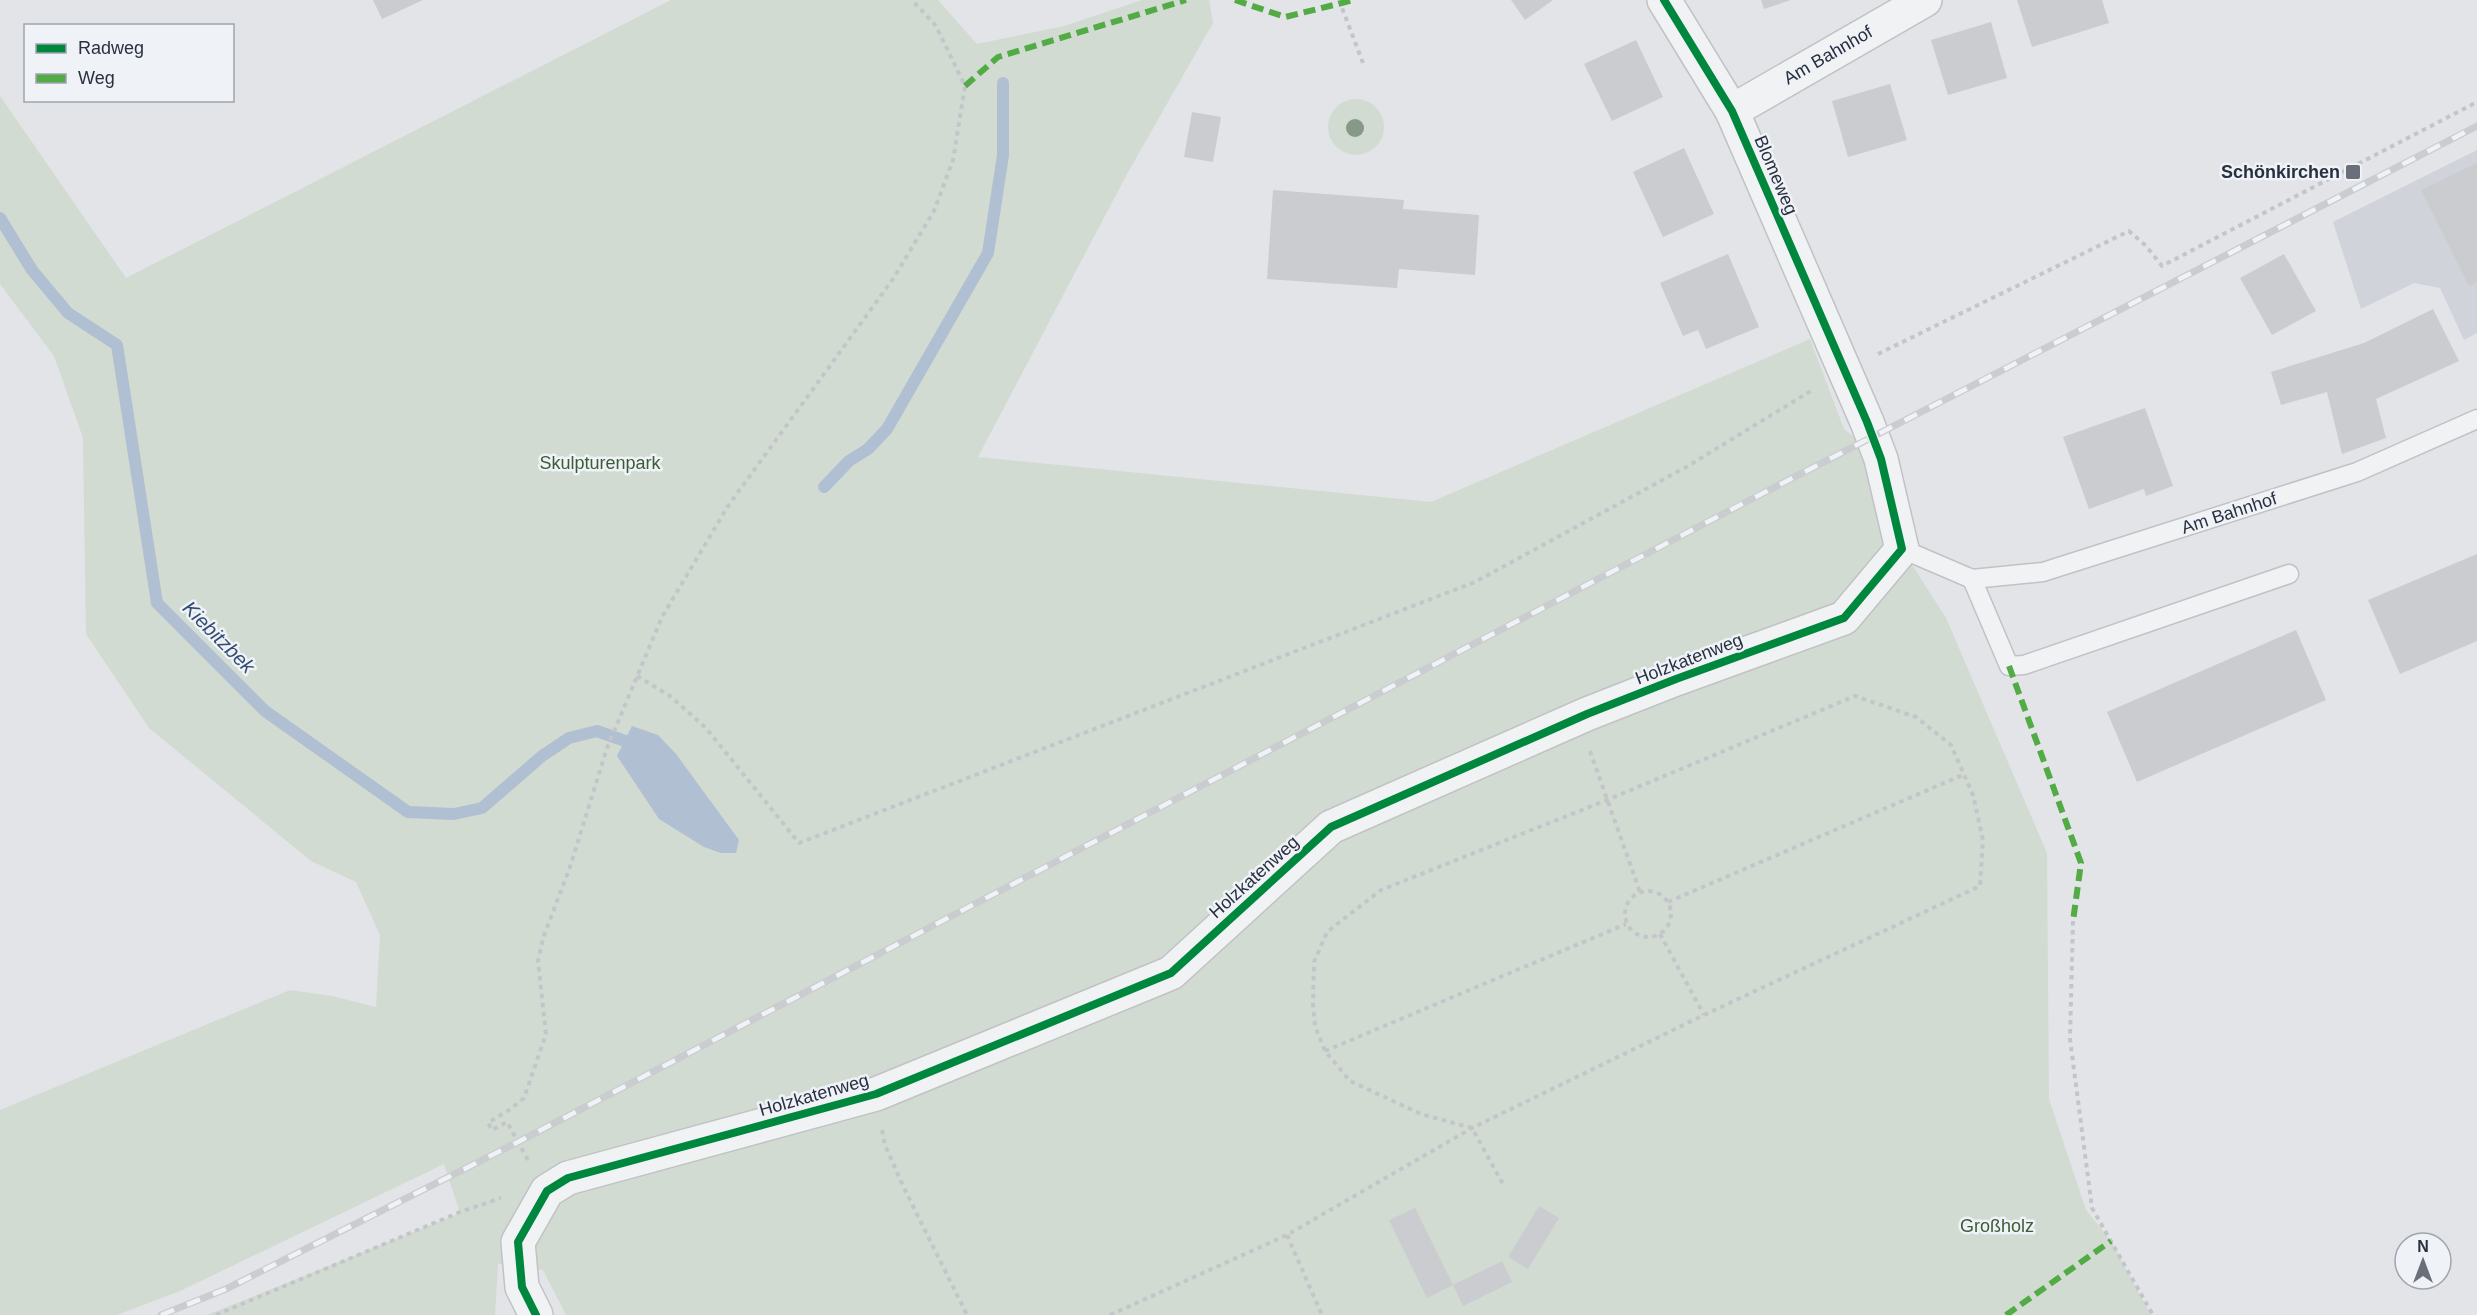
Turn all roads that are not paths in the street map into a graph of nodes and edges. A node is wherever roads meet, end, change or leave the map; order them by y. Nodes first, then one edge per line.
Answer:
1 (1664, 0) edge
2 (1925, 0) edge
3 (1732, 111) junction
4 (2477, 419) edge
5 (1902, 549) junction
6 (2289, 574) dead end
7 (1972, 579) junction
8 (536, 1315) edge

1 - 3 street, Blomeweg
2 - 3 street, Am Bahnhof
3 - 5 street, Blomeweg
4 - 7 lane, Am Bahnhof
5 - 7 lane, Am Bahnhof
5 - 8 street, Holzkatenweg
6 - 7 lane

